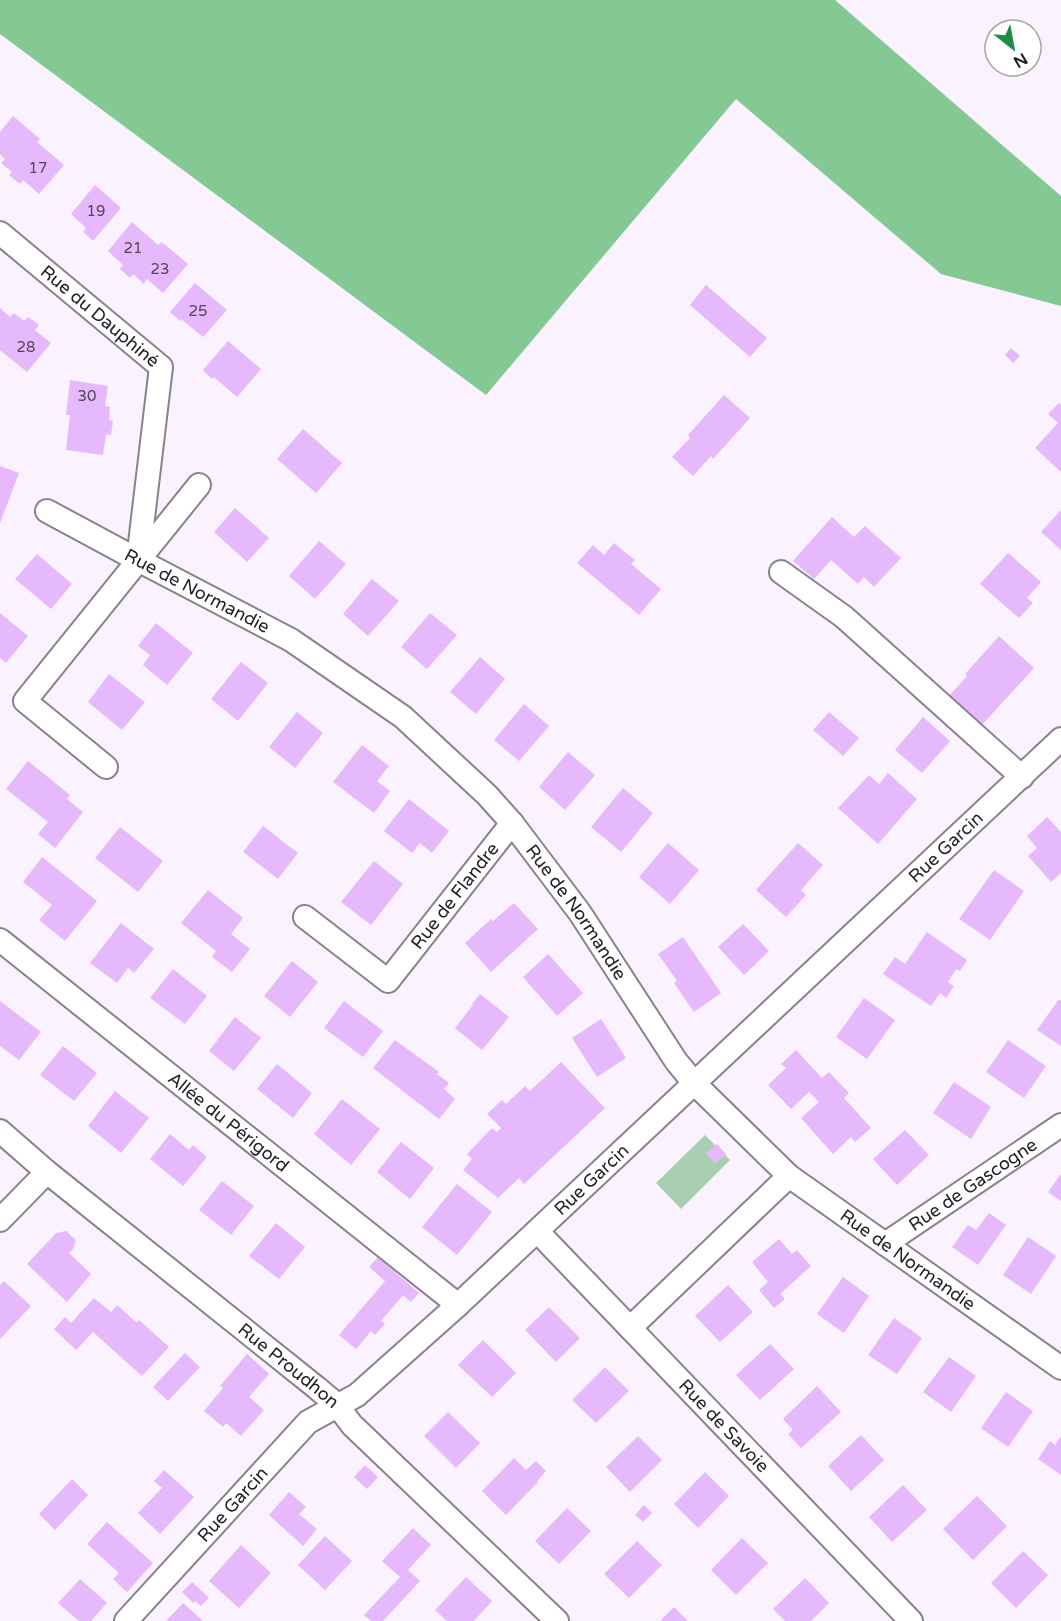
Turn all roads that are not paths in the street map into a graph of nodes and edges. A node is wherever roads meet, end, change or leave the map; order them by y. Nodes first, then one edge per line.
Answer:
1 (0, 233) edge
2 (199, 485) dead end
3 (47, 511) dead end
4 (138, 561) junction
5 (781, 572) dead end
6 (1061, 739) edge
7 (106, 767) dead end
8 (1022, 777) junction
9 (512, 823) junction
10 (304, 917) dead end
11 (0, 940) edge
12 (694, 1083) junction
13 (1061, 1125) edge
14 (0, 1131) edge
15 (47, 1172) junction
16 (789, 1176) junction
17 (0, 1220) edge
18 (537, 1231) junction
19 (885, 1244) junction
20 (458, 1305) junction
21 (630, 1328) junction
22 (1061, 1368) edge
23 (337, 1405) junction
24 (126, 1621) edge
25 (556, 1621) edge
26 (911, 1621) edge

1 - 4 street, Rue du Dauphiné
2 - 4 street
3 - 4 street, Rue de Normandie
4 - 7 street
4 - 9 street, Rue de Normandie
5 - 8 street
6 - 8 street, Rue Garcin
8 - 12 street, Rue Garcin
9 - 10 street, Rue de Flandre
9 - 12 street, Rue de Normandie
11 - 20 street, Allée du Périgord
12 - 16 street, Rue de Normandie
12 - 18 street, Rue Garcin
13 - 19 street, Rue de Gascogne
14 - 15 street, Rue Proudhon
15 - 17 street
15 - 23 street, Rue Proudhon
16 - 19 street, Rue de Normandie
16 - 21 street
18 - 20 street, Rue Garcin
18 - 21 street, Rue de Savoie
19 - 22 street, Rue de Normandie
20 - 23 street, Rue Garcin
21 - 26 street, Rue de Savoie
23 - 24 street, Rue Garcin
23 - 25 street, Rue Proudhon

